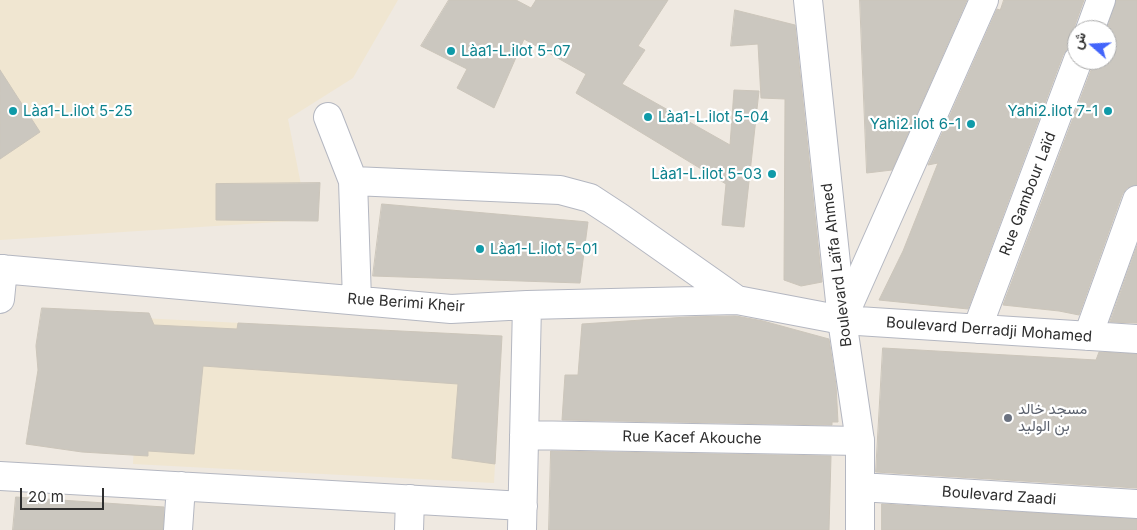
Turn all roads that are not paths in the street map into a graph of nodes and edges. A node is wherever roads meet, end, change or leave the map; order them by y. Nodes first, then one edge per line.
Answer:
1 (808, 0) edge
2 (984, 0) edge
3 (1101, 0) edge
4 (1094, 20) edge
5 (1074, 70) edge
6 (328, 117) dead end
7 (353, 181) junction
8 (1137, 200) edge
9 (2, 269) edge
10 (0, 299) edge
11 (357, 300) junction
12 (737, 300) junction
13 (527, 305) junction
14 (842, 320) junction
15 (978, 329) junction
16 (1088, 336) junction
17 (1137, 339) edge
18 (524, 435) junction
19 (860, 441) junction
20 (0, 476) edge
21 (181, 486) junction
22 (860, 487) junction
23 (410, 499) junction
24 (1137, 504) edge
25 (523, 518) edge
26 (178, 530) edge
27 (410, 530) edge
28 (860, 530) edge

1 - 14 street, Boulevard Laïfa Ahmed
2 - 14 street
3 - 4 street
5 - 15 street, Rue Gambour Laïd
6 - 7 street
7 - 11 street
7 - 12 street
8 - 16 street
9 - 10 street
9 - 11 street, Rue Berimi Kheir
11 - 13 street, Rue Berimi Kheir
12 - 13 street, Rue Berimi Kheir
12 - 14 street, Rue Berimi Kheir
13 - 18 street
14 - 15 street, Boulevard Derradji Mohamed
14 - 19 street, Boulevard Laïfa Ahmed
15 - 16 street, Boulevard Derradji Mohamed
16 - 17 street, Boulevard Derradji Mohamed
18 - 19 street, Rue Kacef Akouche
18 - 25 street
19 - 22 street, Boulevard Laïfa Ahmed
20 - 21 street
21 - 23 street
21 - 26 street
22 - 24 street, Boulevard Zaadi
22 - 28 street, Boulevard Laïfa Ahmed
23 - 25 street
23 - 27 street

